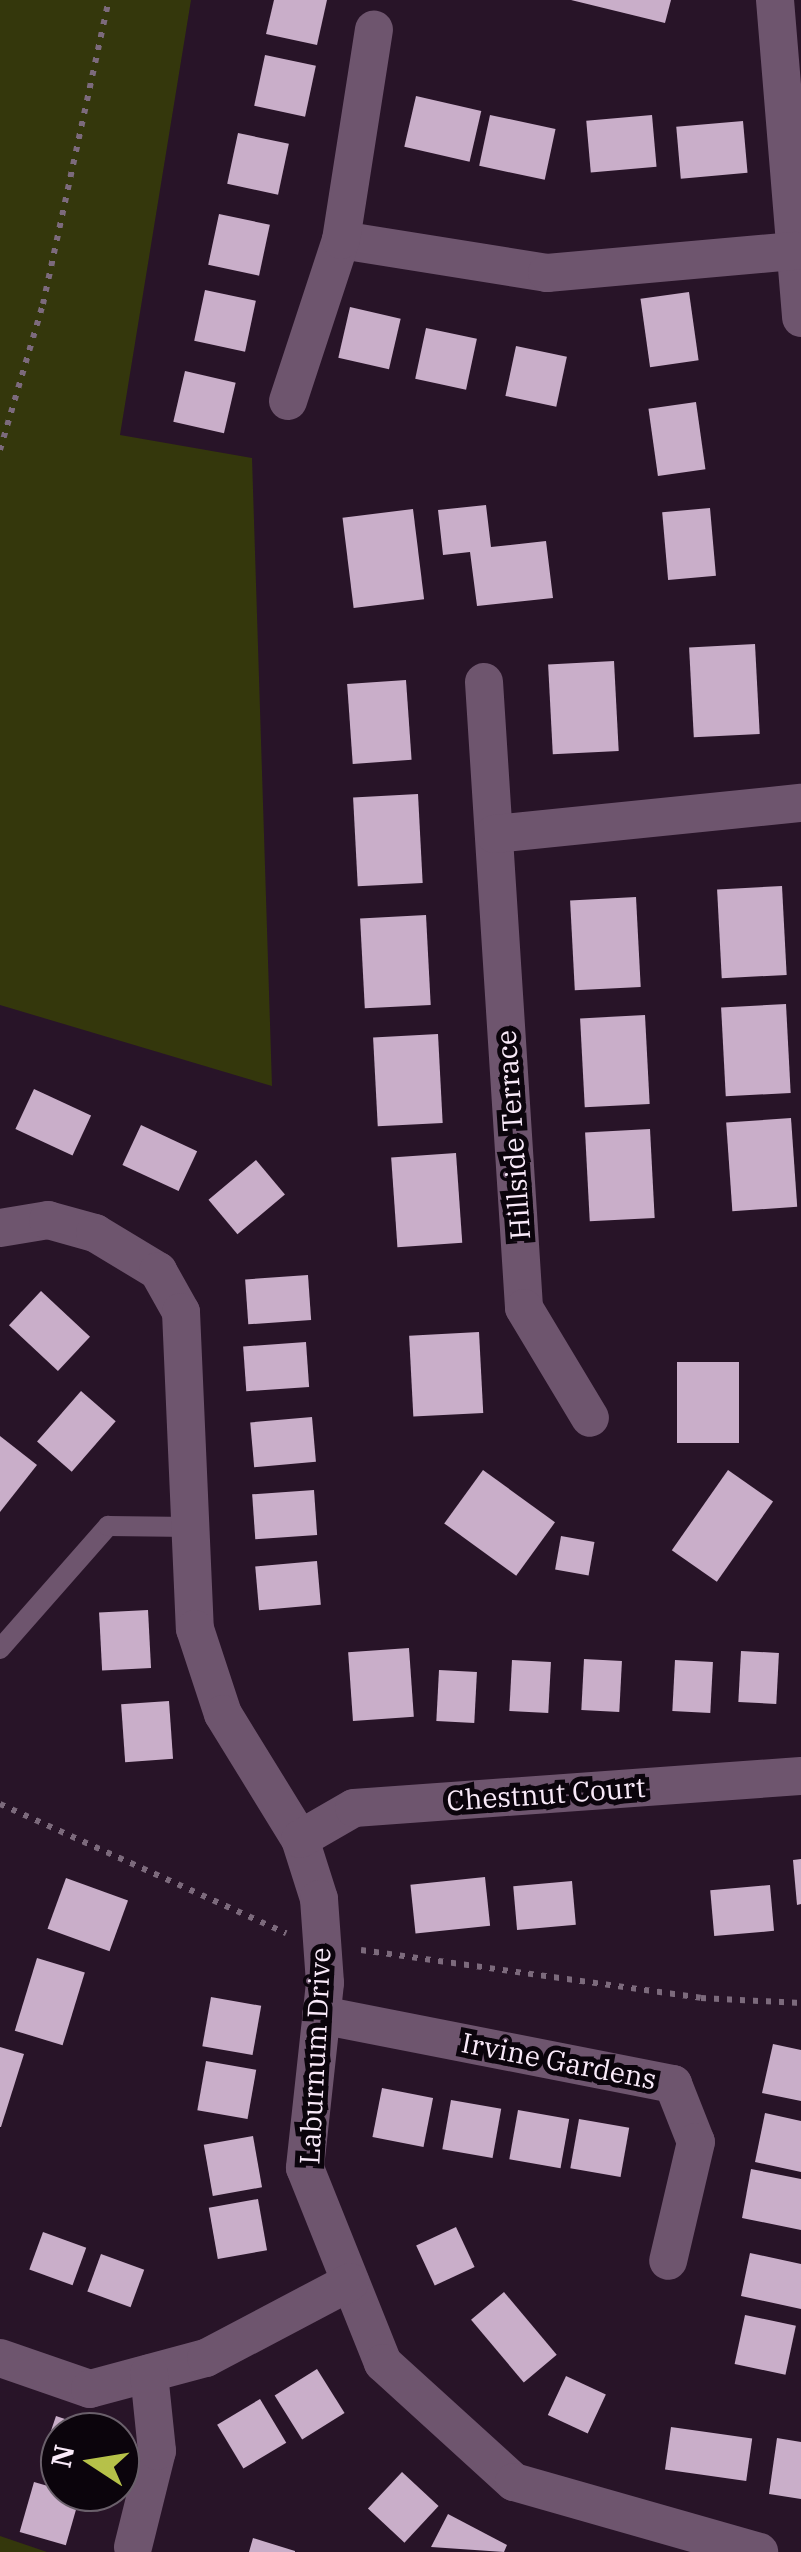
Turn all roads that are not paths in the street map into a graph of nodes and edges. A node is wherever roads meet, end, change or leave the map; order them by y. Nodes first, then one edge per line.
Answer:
1 (774, 0) edge
2 (374, 30) dead end
3 (792, 94) edge
4 (341, 240) junction
5 (795, 251) junction
6 (801, 318) edge
7 (288, 401) dead end
8 (484, 682) dead end
9 (801, 803) edge
10 (494, 834) junction
11 (0, 1228) edge
12 (590, 1418) dead end
13 (190, 1527) junction
14 (0, 1649) edge
15 (801, 1776) edge
16 (300, 1839) junction
17 (321, 2015) junction
18 (668, 2261) dead end
19 (350, 2282) junction
20 (0, 2358) edge
21 (150, 2373) junction
22 (134, 2548) dead end
23 (759, 2552) edge

1 - 3 street
2 - 4 street
3 - 5 street
4 - 5 street
4 - 7 street
5 - 6 street
8 - 10 street, Hillside Terrace
9 - 10 street
10 - 12 street, Hillside Terrace
11 - 13 street, Laburnum Drive
13 - 14 lane
13 - 16 street, Laburnum Drive
15 - 16 street, Chestnut Court
16 - 17 street, Laburnum Drive
17 - 18 street, Irvine Gardens
17 - 19 street, Laburnum Drive
19 - 21 street
19 - 23 street, Laburnum Drive
20 - 21 street
21 - 22 street

